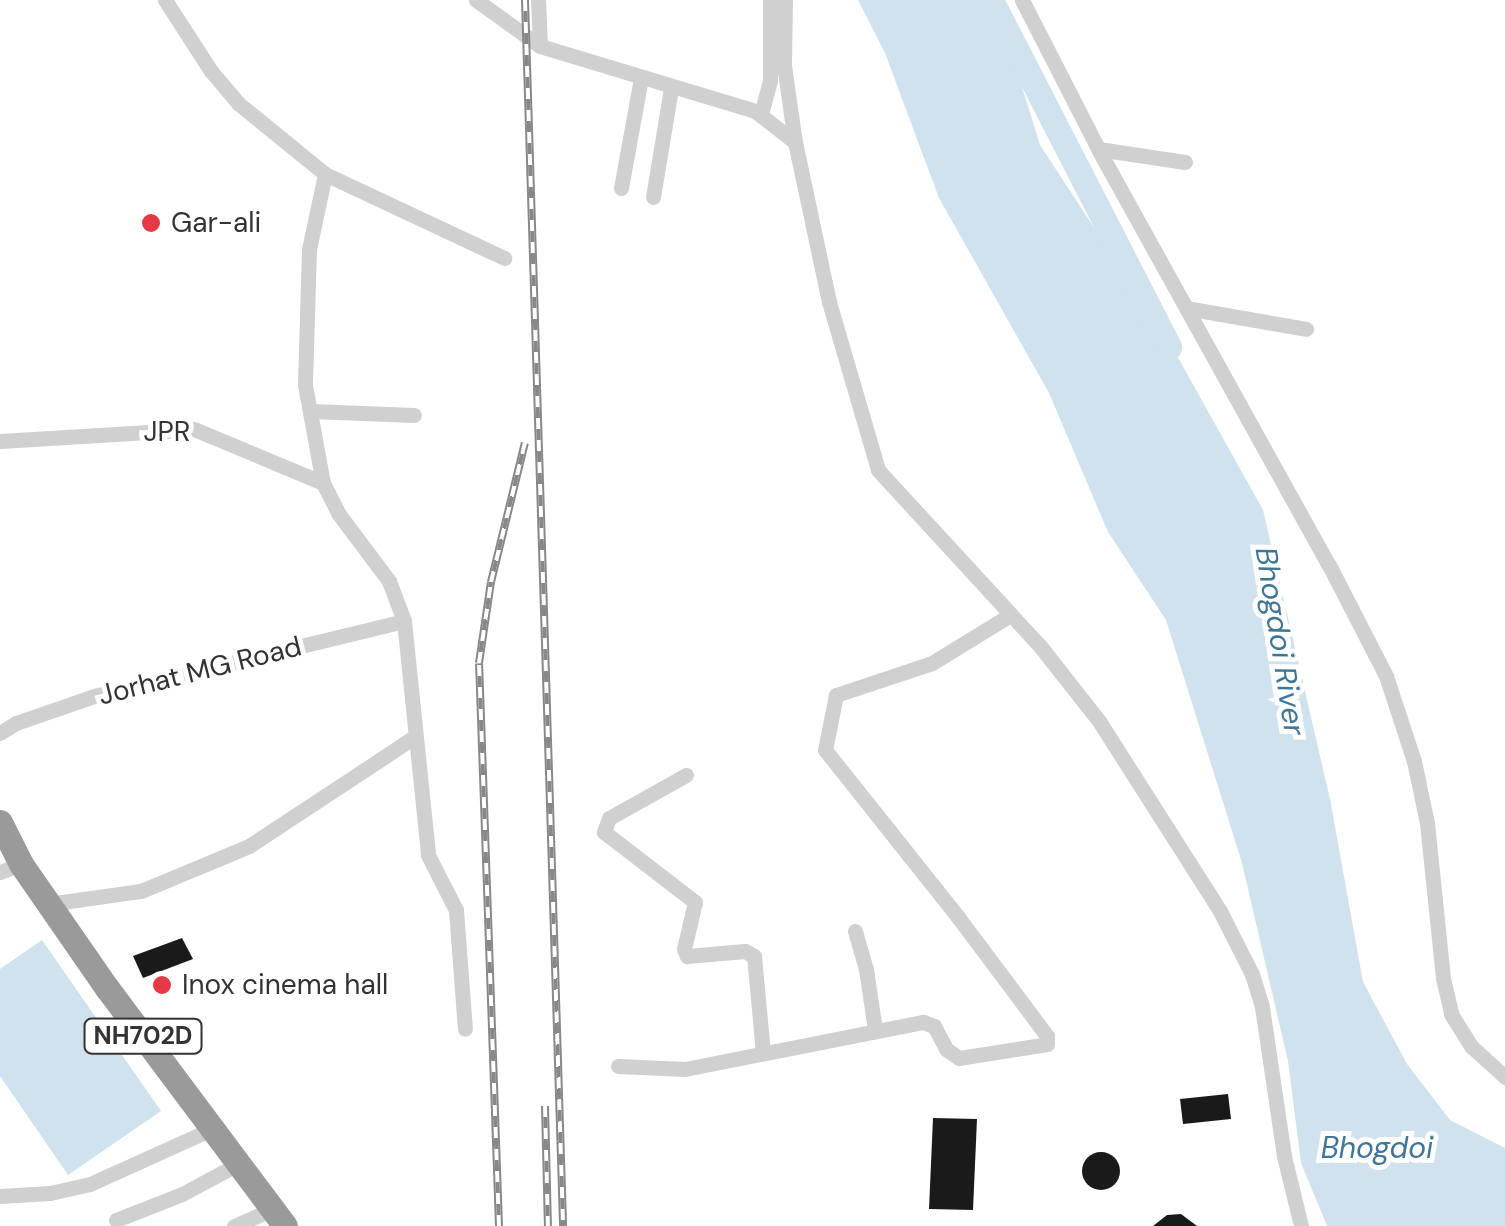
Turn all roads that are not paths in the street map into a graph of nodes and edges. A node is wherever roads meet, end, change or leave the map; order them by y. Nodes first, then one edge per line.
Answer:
1 (165, 0) edge
2 (476, 0) edge
3 (538, 0) edge
4 (770, 0) edge
5 (785, 0) edge
6 (1022, 0) edge
7 (540, 46) junction
8 (642, 78) junction
9 (671, 88) junction
10 (760, 114) junction
11 (795, 142) junction
12 (1098, 150) junction
13 (1185, 162) dead end
14 (325, 174) junction
15 (622, 188) dead end
16 (653, 198) dead end
17 (504, 258) dead end
18 (1186, 308) junction
19 (1306, 329) dead end
20 (310, 411) junction
21 (414, 415) dead end
22 (0, 442) edge
23 (323, 483) junction
24 (1010, 615) junction
25 (404, 622) junction
26 (0, 733) edge
27 (413, 738) junction
28 (686, 774) dead end
29 (2, 834) edge
30 (11, 868) edge
31 (48, 904) junction
32 (855, 932) dead end
33 (465, 1029) dead end
34 (875, 1030) junction
35 (763, 1053) junction
36 (618, 1066) dead end
37 (1505, 1077) edge
38 (214, 1128) junction
39 (240, 1163) junction
40 (0, 1196) edge
41 (279, 1217) edge
42 (116, 1220) dead end
43 (234, 1226) edge
44 (1301, 1226) edge

1 - 14 street
2 - 7 street
3 - 7 street
4 - 10 street
5 - 11 street
6 - 12 street
7 - 8 street
8 - 9 street
8 - 15 street
9 - 10 street
9 - 16 street
10 - 11 street
11 - 24 street
12 - 13 street
12 - 18 street
14 - 17 street
14 - 20 street
18 - 19 street
18 - 37 street
20 - 21 street
20 - 23 street
22 - 23 street, JPR
23 - 25 street
24 - 34 street
24 - 44 street
25 - 26 street, Jorhat MG Road
25 - 27 street
27 - 31 street
27 - 33 street
28 - 35 street
29 - 30 highway, NH702D
30 - 31 highway, NH702D
31 - 38 highway, NH702D
32 - 34 street
34 - 35 street
35 - 36 street
38 - 39 highway, NH702D
38 - 40 street
39 - 41 highway, NH702D
39 - 42 street
41 - 43 street

